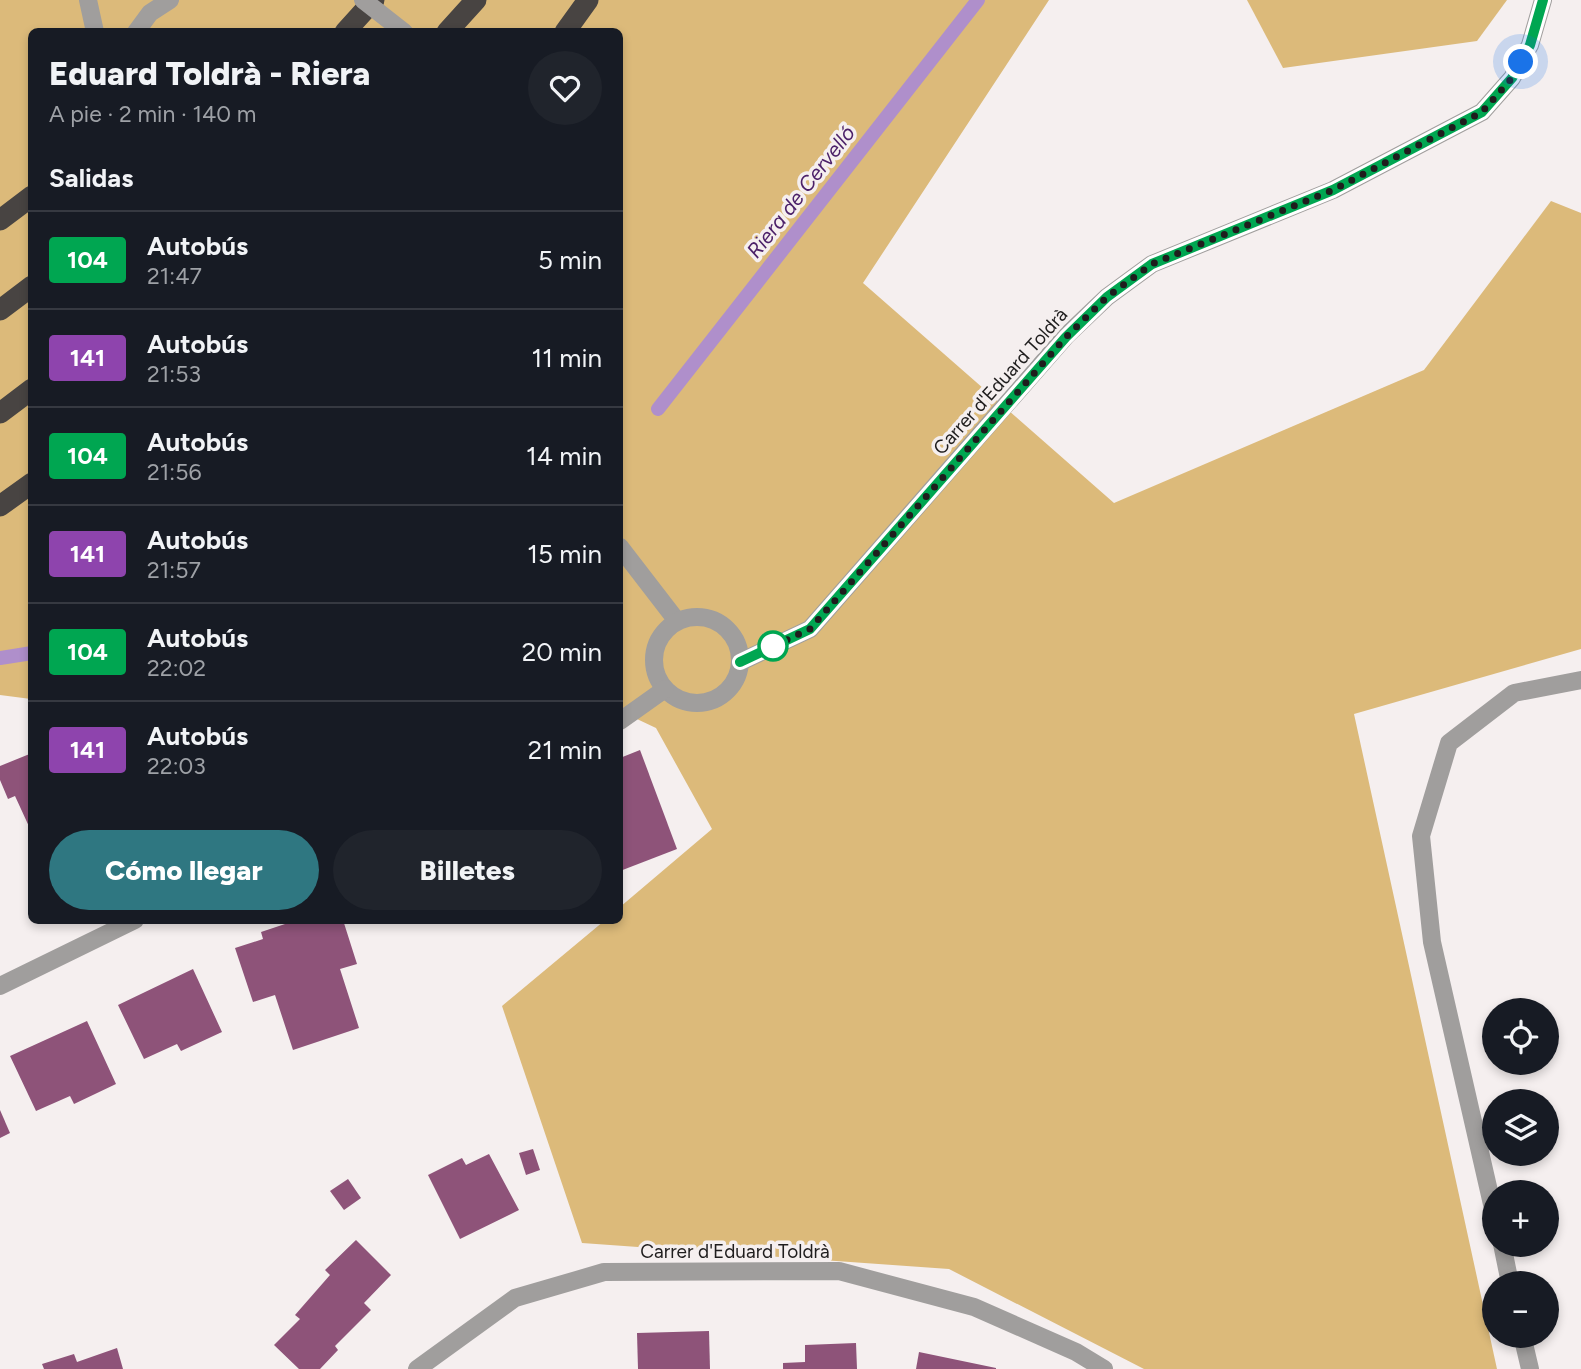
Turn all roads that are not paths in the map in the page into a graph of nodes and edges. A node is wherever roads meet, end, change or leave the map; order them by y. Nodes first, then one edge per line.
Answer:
1 (88, 0) edge
2 (170, 0) edge
3 (363, 0) edge
4 (374, 0) edge
5 (476, 0) edge
6 (588, 0) edge
7 (1543, 0) edge
8 (94, 28) edge
9 (139, 28) edge
10 (349, 28) edge
11 (399, 28) edge
12 (451, 28) edge
13 (568, 28) edge
14 (28, 199) edge
15 (0, 220) edge
16 (28, 289) edge
17 (0, 310) edge
18 (28, 392) edge
19 (0, 413) edge
20 (28, 486) edge
21 (0, 506) edge
22 (623, 551) edge
23 (677, 621) junction
24 (740, 662) junction
25 (1581, 680) edge
26 (665, 689) junction
27 (623, 720) edge
28 (127, 924) edge
29 (0, 986) edge
30 (1487, 1180) edge
31 (1525, 1348) edge
32 (417, 1369) edge
33 (1104, 1369) edge
34 (1530, 1369) edge

1 - 8 street
2 - 9 street
3 - 11 street, bridge
4 - 10 highway
5 - 12 highway
6 - 13 highway
7 - 24 street, Carrer d'Eduard Toldrà
14 - 15 highway
16 - 17 highway
18 - 19 highway
20 - 21 highway
22 - 23 street
23 - 24 street
23 - 26 street
24 - 26 street
25 - 30 street
26 - 27 street
28 - 29 street
31 - 34 street
32 - 33 street, Carrer d'Eduard Toldrà

